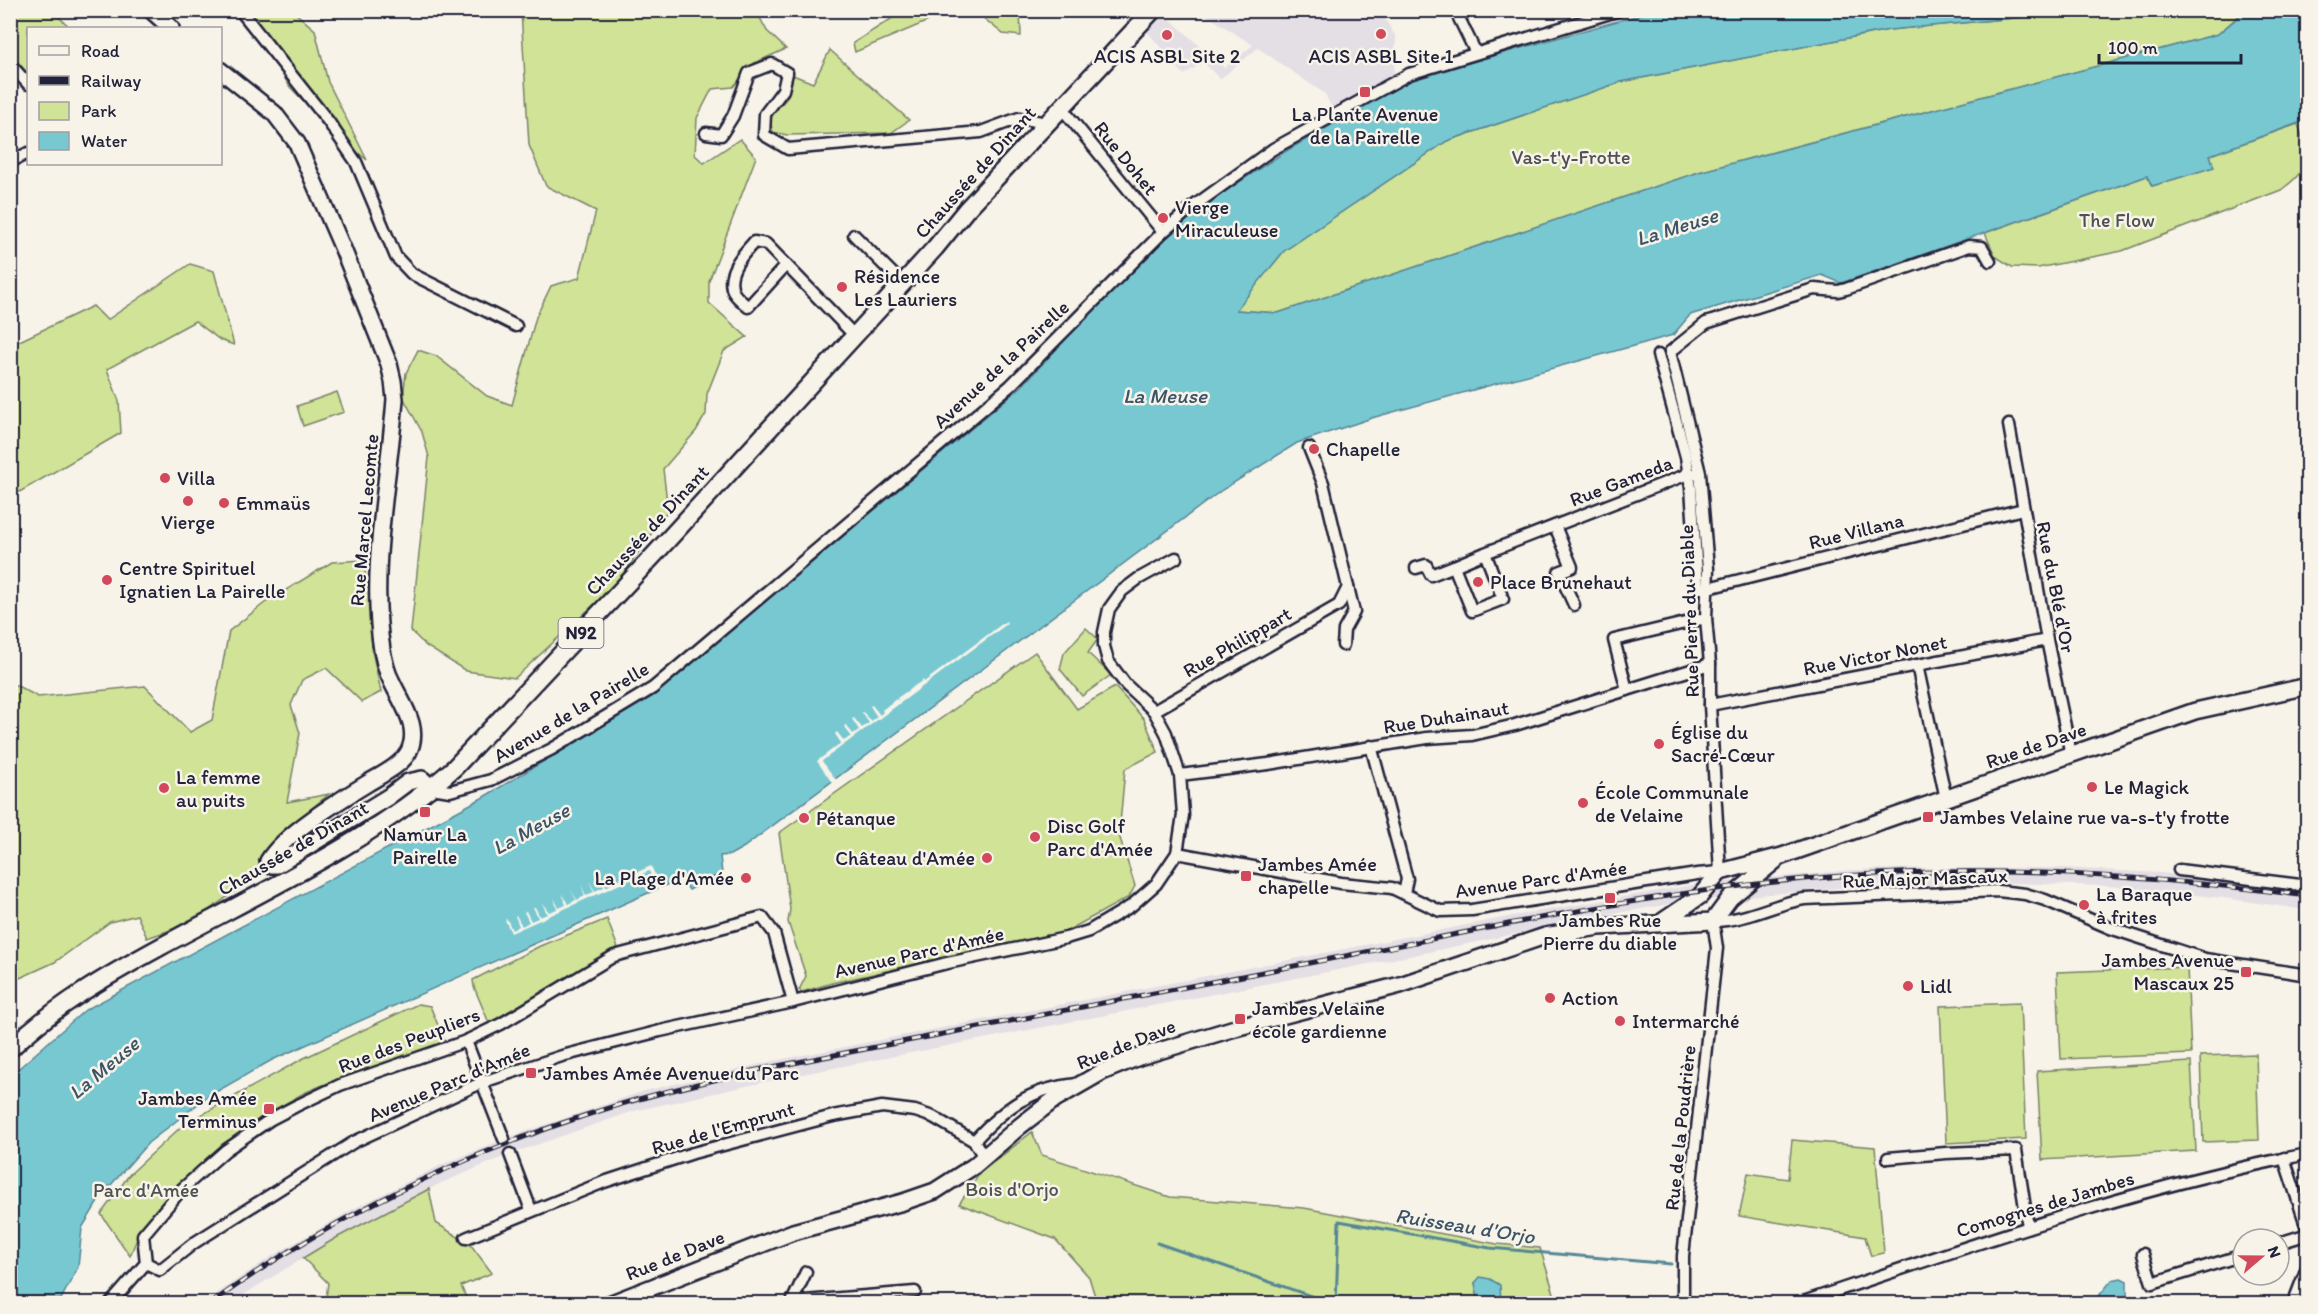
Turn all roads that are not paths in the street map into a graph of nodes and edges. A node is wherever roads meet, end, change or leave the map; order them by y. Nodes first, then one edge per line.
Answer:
1 (151, 10) edge
2 (240, 10) edge
3 (1153, 10) edge
4 (1455, 10) edge
5 (1620, 10) edge
6 (170, 27) edge
7 (1476, 53) junction
8 (10, 64) edge
9 (222, 72) edge
10 (27, 83) edge
11 (1061, 107) junction
12 (1047, 123) junction
13 (706, 134) dead end
14 (27, 154) edge
15 (10, 162) edge
16 (1163, 232) junction
17 (854, 235) dead end
18 (1990, 261) dead end
19 (786, 265) junction
20 (902, 283) junction
21 (516, 326) dead end
22 (854, 335) junction
23 (1658, 356) dead end
24 (2009, 425) dead end
25 (1309, 448) dead end
26 (1700, 473) junction
27 (1688, 474) junction
28 (2023, 509) junction
29 (1555, 526) junction
30 (1485, 554) junction
31 (1176, 558) dead end
32 (1454, 566) junction
33 (1416, 568) dead end
34 (1348, 587) junction
35 (1703, 588) junction
36 (1339, 605) junction
37 (1574, 605) dead end
38 (1706, 618) junction
39 (1344, 630) junction
40 (2047, 640) junction
41 (1343, 645) dead end
42 (1710, 664) junction
43 (1917, 665) junction
44 (2307, 686) edge
45 (1627, 690) junction
46 (1710, 705) junction
47 (1154, 711) junction
48 (1371, 746) junction
49 (2071, 755) junction
50 (1180, 775) junction
51 (432, 788) junction
52 (1946, 799) junction
53 (1177, 853) junction
54 (1782, 856) junction
55 (2179, 870) dead end
56 (1720, 872) junction
57 (2307, 886) edge
58 (1404, 893) junction
59 (1700, 896) junction
60 (1730, 898) junction
61 (1713, 921) junction
62 (1660, 923) junction
63 (2307, 975) edge
64 (793, 1002) junction
65 (466, 1041) junction
66 (10, 1049) edge
67 (483, 1082) junction
68 (1080, 1084) junction
69 (504, 1139) dead end
70 (974, 1141) junction
71 (2307, 1154) edge
72 (510, 1155) dead end
73 (984, 1157) junction
74 (1888, 1158) dead end
75 (2284, 1158) junction
76 (531, 1210) junction
77 (2028, 1227) junction
78 (2307, 1232) edge
79 (2291, 1238) edge
80 (466, 1239) dead end
81 (2143, 1254) dead end
82 (2231, 1259) edge
83 (146, 1263) junction
84 (2307, 1265) edge
85 (806, 1272) dead end
86 (915, 1292) dead end
87 (791, 1303) edge
88 (110, 1304) edge
89 (609, 1304) edge
90 (1683, 1304) edge
91 (1797, 1304) edge
92 (2293, 1304) edge

1 - 6 main road
2 - 21 street
3 - 11 main road, Chaussée de Dinant / N92
4 - 7 street
5 - 7 street, Avenue de la Pairelle
7 - 16 street, Avenue de la Pairelle
8 - 10 street
9 - 51 main road, Rue Marcel Lecomte
11 - 12 main road, Chaussée de Dinant / N92
11 - 16 street, Rue Dohet
12 - 13 street
12 - 20 main road, Chaussée de Dinant / N92
14 - 15 street
16 - 51 street, Avenue de la Pairelle
17 - 20 street
18 - 26 street, Rue Pierre du Diable
19 - 19 street
19 - 22 street
20 - 22 main road, Chaussée de Dinant / N92
22 - 51 main road, Chaussée de Dinant / N92
23 - 27 street, Rue Pierre du Diable
24 - 28 street, Rue du Blé d'Or
25 - 34 street
26 - 27 street, Rue Gameda
26 - 35 street, Rue Pierre du Diable
27 - 29 street, Rue Gameda
27 - 35 street, Rue Pierre du Diable
28 - 35 street, Rue Villana
28 - 40 street, Rue du Blé d'Or
29 - 30 street, Rue Gameda
29 - 37 street, Rue Gameda
30 - 32 street
30 - 32 street
31 - 47 street
32 - 33 street
34 - 36 street
34 - 39 street
35 - 38 street, Rue Pierre du Diable
36 - 39 street
36 - 47 street, Rue Philippart
38 - 42 street, Rue Pierre du Diable
38 - 45 street
39 - 41 street
40 - 43 street, Rue Victor Nonet
40 - 49 street, Rue du Blé d'Or
42 - 45 street, Rue Duhainaut
42 - 46 street, Rue Pierre du Diable
43 - 46 street, Rue Victor Nonet
43 - 52 street
44 - 49 main road, Rue de Dave
45 - 48 street, Rue Duhainaut
46 - 56 street, Rue Pierre du Diable
47 - 50 street
48 - 50 street, Rue Duhainaut
48 - 58 street
49 - 52 main road, Rue de Dave
50 - 53 street
51 - 66 main road, Chaussée de Dinant / N92
52 - 54 main road, Rue de Dave
53 - 58 street, Avenue Parc d'Amée
53 - 64 street, Avenue Parc d'Amée
54 - 56 main road, Rue de Dave
54 - 60 main road, Rue de Dave
55 - 57 street
56 - 58 street, Avenue Parc d'Amée
56 - 59 main road
56 - 60 main road
59 - 61 main road
59 - 62 main road
60 - 61 main road, Rue de Dave
61 - 62 main road, Rue de Dave
61 - 63 street, Rue Major Mascaux
61 - 90 street, Rue de la Poudrière
62 - 68 main road, Rue de Dave
64 - 65 street, Rue des Peupliers
64 - 67 street, Avenue Parc d'Amée
65 - 67 street
65 - 83 street, Rue des Peupliers
67 - 69 street
67 - 83 street, Avenue Parc d'Amée
68 - 70 street
68 - 73 main road, Rue de Dave
70 - 73 street, Rue de l'Emprunt
70 - 76 street, Rue de l'Emprunt
71 - 75 street, Comognes de Jambes
72 - 76 street
73 - 89 main road, Rue de Dave
74 - 77 street
75 - 77 street, Comognes de Jambes
75 - 78 street
76 - 80 street, Rue de l'Emprunt
77 - 91 street, Comognes de Jambes
78 - 79 street
81 - 82 street
83 - 88 street
84 - 92 street
85 - 87 street
86 - 87 street

